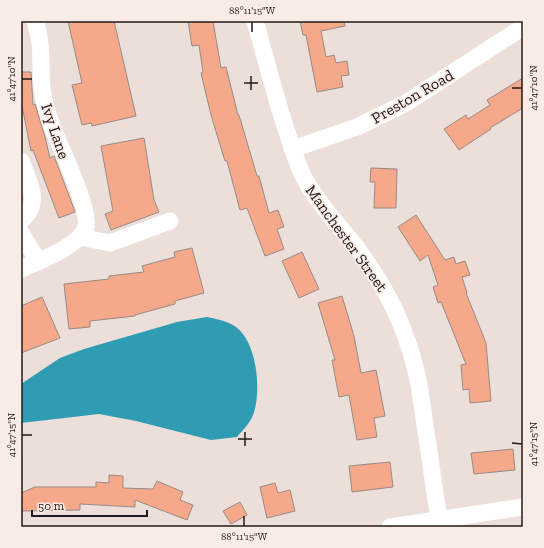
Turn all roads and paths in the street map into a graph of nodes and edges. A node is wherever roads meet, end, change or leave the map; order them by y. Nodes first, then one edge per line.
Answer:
1 (35, 21) edge
2 (255, 21) edge
3 (517, 26) edge
4 (293, 149) junction
5 (21, 161) edge
6 (21, 220) edge
7 (170, 221) dead end
8 (21, 233) edge
9 (80, 237) junction
10 (38, 261) junction
11 (21, 269) edge
12 (523, 507) edge
13 (439, 524) edge
14 (390, 527) edge

1 - 9 street, Ivy Lane
2 - 4 street, Manchester Street
3 - 4 street, Preston Road
4 - 13 street, Manchester Street
5 - 6 street
7 - 9 street
8 - 10 street
9 - 10 street
10 - 11 street
12 - 13 street
13 - 14 street

